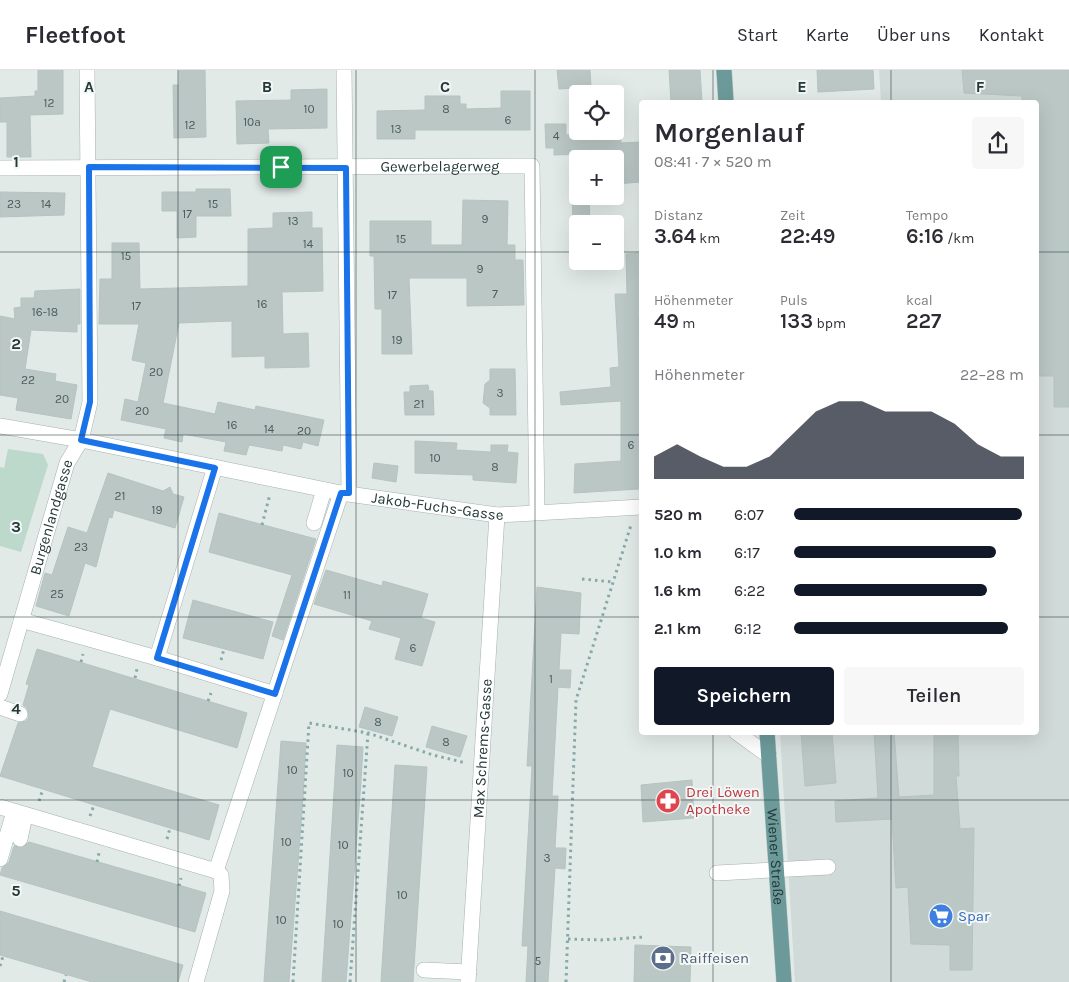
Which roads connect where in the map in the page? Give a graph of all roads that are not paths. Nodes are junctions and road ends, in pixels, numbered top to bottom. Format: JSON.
{"nodes":[{"id":1,"x":87,"y":70,"type":"edge"},
{"id":2,"x":344,"y":70,"type":"edge"},
{"id":3,"x":724,"y":70,"type":"edge"},
{"id":4,"x":726,"y":100,"type":"edge"},
{"id":5,"x":89,"y":167,"type":"junction"},
{"id":6,"x":0,"y":168,"type":"edge"},
{"id":7,"x":346,"y":168,"type":"junction"},
{"id":8,"x":0,"y":426,"type":"edge"},
{"id":9,"x":81,"y":440,"type":"junction"},
{"id":10,"x":215,"y":468,"type":"junction"},
{"id":11,"x":324,"y":490,"type":"junction"},
{"id":12,"x":345,"y":493,"type":"junction"},
{"id":13,"x":639,"y":507,"type":"edge"},
{"id":14,"x":537,"y":512,"type":"junction"},
{"id":15,"x":497,"y":514,"type":"junction"},
{"id":16,"x":314,"y":523,"type":"dead end"},
{"id":17,"x":21,"y":620,"type":"junction"},
{"id":18,"x":157,"y":658,"type":"junction"},
{"id":19,"x":0,"y":694,"type":"edge"},
{"id":20,"x":275,"y":694,"type":"junction"},
{"id":21,"x":0,"y":707,"type":"edge"},
{"id":22,"x":20,"y":714,"type":"dead end"},
{"id":23,"x":740,"y":735,"type":"edge"},
{"id":24,"x":767,"y":735,"type":"edge"},
{"id":25,"x":769,"y":756,"type":"junction"},
{"id":26,"x":13,"y":811,"type":"edge"},
{"id":27,"x":20,"y":839,"type":"dead end"},
{"id":28,"x":0,"y":859,"type":"edge"},
{"id":29,"x":828,"y":866,"type":"dead end"},
{"id":30,"x":776,"y":870,"type":"junction"},
{"id":31,"x":216,"y":872,"type":"junction"},
{"id":32,"x":717,"y":873,"type":"dead end"},
{"id":33,"x":424,"y":970,"type":"dead end"},
{"id":34,"x":468,"y":977,"type":"edge"},
{"id":35,"x":196,"y":982,"type":"edge"},
{"id":36,"x":784,"y":982,"type":"edge"}],
"edges":[{"from":1,"to":5,"type":"street","name":"Burgenlandgasse"},
{"from":2,"to":7,"type":"street"},
{"from":3,"to":4,"type":"main road"},
{"from":5,"to":6,"type":"street","name":"Gewerbelagerweg"},
{"from":5,"to":7,"type":"street","name":"Gewerbelagerweg"},
{"from":5,"to":9,"type":"street","name":"Burgenlandgasse"},
{"from":7,"to":12,"type":"street"},
{"from":7,"to":14,"type":"street","name":"Gewerbelagerweg"},
{"from":8,"to":9,"type":"street","name":"Jakob-Fuchs-Gasse"},
{"from":9,"to":10,"type":"street","name":"Jakob-Fuchs-Gasse"},
{"from":9,"to":17,"type":"street","name":"Burgenlandgasse"},
{"from":10,"to":11,"type":"street","name":"Jakob-Fuchs-Gasse"},
{"from":10,"to":18,"type":"street"},
{"from":11,"to":12,"type":"street","name":"Jakob-Fuchs-Gasse"},
{"from":11,"to":16,"type":"street"},
{"from":12,"to":15,"type":"street","name":"Jakob-Fuchs-Gasse"},
{"from":12,"to":20,"type":"street"},
{"from":13,"to":14,"type":"street","name":"Jakob-Fuchs-Gasse"},
{"from":14,"to":15,"type":"street","name":"Jakob-Fuchs-Gasse"},
{"from":15,"to":34,"type":"street","name":"Max Schrems-Gasse"},
{"from":17,"to":18,"type":"street"},
{"from":17,"to":19,"type":"street","name":"Burgenlandgasse"},
{"from":18,"to":20,"type":"street"},
{"from":20,"to":31,"type":"street"},
{"from":21,"to":22,"type":"street"},
{"from":23,"to":25,"type":"street"},
{"from":24,"to":25,"type":"main road","name":"Wiener Straße"},
{"from":25,"to":30,"type":"main road","name":"Wiener Straße"},
{"from":26,"to":27,"type":"street"},
{"from":26,"to":28,"type":"street"},
{"from":26,"to":31,"type":"street"},
{"from":29,"to":30,"type":"street"},
{"from":30,"to":32,"type":"street"},
{"from":30,"to":36,"type":"main road","name":"Wiener Straße"},
{"from":31,"to":35,"type":"street"},
{"from":33,"to":34,"type":"street"}]}
